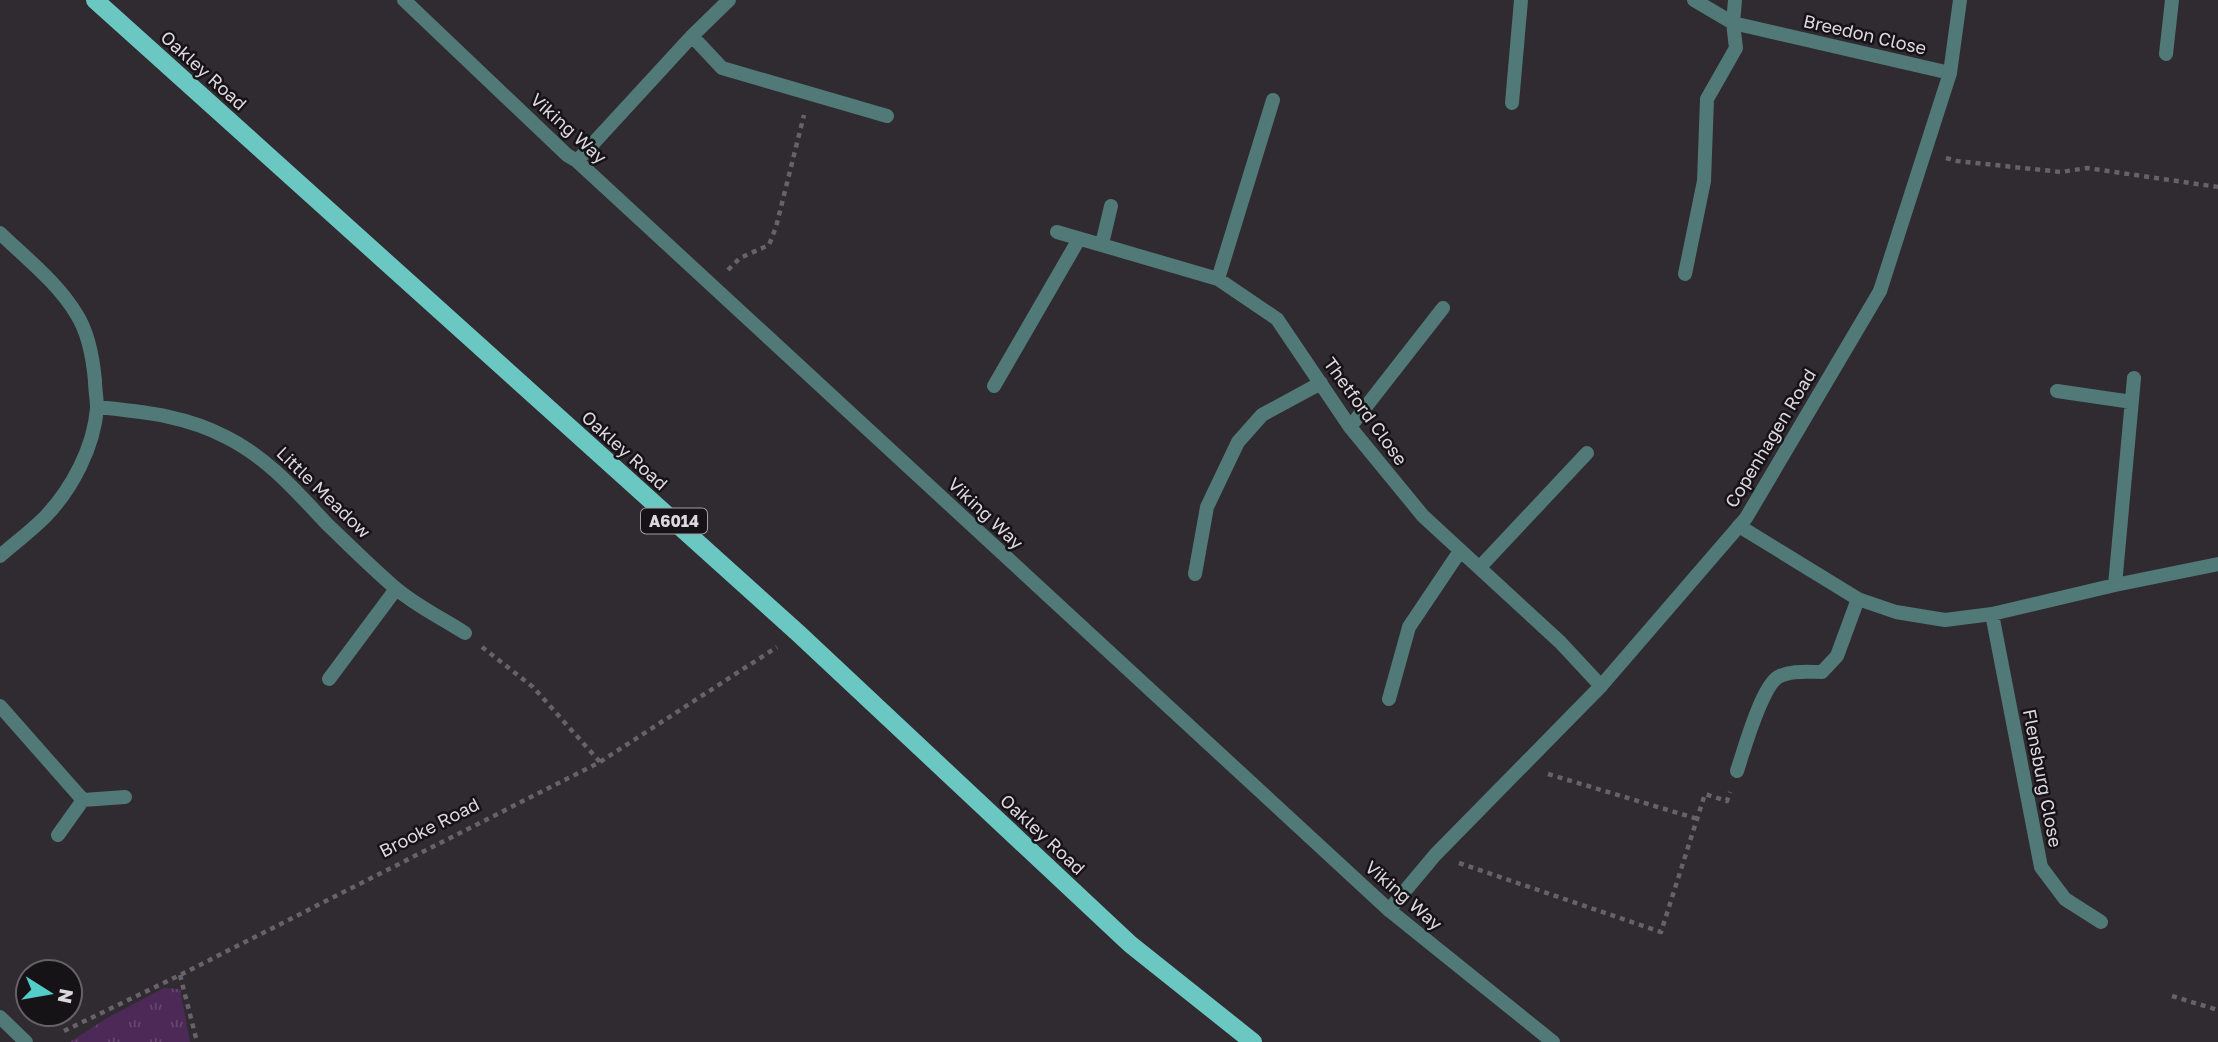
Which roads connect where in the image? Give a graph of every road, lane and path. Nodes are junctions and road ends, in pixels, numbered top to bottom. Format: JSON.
{"nodes":[{"id":1,"x":95,"y":0,"type":"edge"},
{"id":2,"x":404,"y":0,"type":"edge"},
{"id":3,"x":729,"y":0,"type":"edge"},
{"id":4,"x":1521,"y":0,"type":"edge"},
{"id":5,"x":1694,"y":0,"type":"edge"},
{"id":6,"x":1735,"y":0,"type":"edge"},
{"id":7,"x":1960,"y":0,"type":"edge"},
{"id":8,"x":2172,"y":0,"type":"edge"},
{"id":9,"x":1733,"y":23,"type":"junction"},
{"id":10,"x":692,"y":36,"type":"junction"},
{"id":11,"x":2166,"y":54,"type":"dead end"},
{"id":12,"x":1950,"y":73,"type":"junction"},
{"id":13,"x":810,"y":94,"type":"junction"},
{"id":14,"x":1273,"y":100,"type":"dead end"},
{"id":15,"x":1512,"y":103,"type":"dead end"},
{"id":16,"x":887,"y":116,"type":"dead end"},
{"id":17,"x":1925,"y":152,"type":"junction"},
{"id":18,"x":577,"y":161,"type":"junction"},
{"id":19,"x":2218,"y":187,"type":"edge"},
{"id":20,"x":1111,"y":206,"type":"dead end"},
{"id":21,"x":1057,"y":232,"type":"dead end"},
{"id":22,"x":0,"y":233,"type":"edge"},
{"id":23,"x":1079,"y":239,"type":"junction"},
{"id":24,"x":1102,"y":244,"type":"junction"},
{"id":25,"x":1685,"y":274,"type":"dead end"},
{"id":26,"x":1218,"y":279,"type":"junction"},
{"id":27,"x":713,"y":286,"type":"junction"},
{"id":28,"x":1443,"y":308,"type":"dead end"},
{"id":29,"x":2134,"y":377,"type":"dead end"},
{"id":30,"x":1321,"y":383,"type":"junction"},
{"id":31,"x":994,"y":386,"type":"dead end"},
{"id":32,"x":2057,"y":391,"type":"dead end"},
{"id":33,"x":2132,"y":402,"type":"junction"},
{"id":34,"x":97,"y":407,"type":"junction"},
{"id":35,"x":1350,"y":427,"type":"junction"},
{"id":36,"x":1587,"y":453,"type":"dead end"},
{"id":37,"x":1739,"y":526,"type":"junction"},
{"id":38,"x":1460,"y":551,"type":"junction"},
{"id":39,"x":0,"y":556,"type":"edge"},
{"id":40,"x":2218,"y":564,"type":"edge"},
{"id":41,"x":1480,"y":567,"type":"junction"},
{"id":42,"x":1195,"y":574,"type":"dead end"},
{"id":43,"x":2115,"y":585,"type":"junction"},
{"id":44,"x":396,"y":589,"type":"junction"},
{"id":45,"x":1858,"y":599,"type":"junction"},
{"id":46,"x":1992,"y":614,"type":"junction"},
{"id":47,"x":466,"y":633,"type":"joint"},
{"id":48,"x":798,"y":634,"type":"junction"},
{"id":49,"x":329,"y":679,"type":"dead end"},
{"id":50,"x":1601,"y":686,"type":"junction"},
{"id":51,"x":1389,"y":699,"type":"dead end"},
{"id":52,"x":0,"y":706,"type":"edge"},
{"id":53,"x":600,"y":762,"type":"junction"},
{"id":54,"x":1522,"y":766,"type":"junction"},
{"id":55,"x":1737,"y":771,"type":"joint"},
{"id":56,"x":125,"y":797,"type":"dead end"},
{"id":57,"x":83,"y":800,"type":"junction"},
{"id":58,"x":1698,"y":819,"type":"junction"},
{"id":59,"x":58,"y":835,"type":"dead end"},
{"id":60,"x":1435,"y":855,"type":"junction"},
{"id":61,"x":1389,"y":910,"type":"junction"},
{"id":62,"x":2101,"y":922,"type":"dead end"},
{"id":63,"x":180,"y":975,"type":"junction"},
{"id":64,"x":2172,"y":996,"type":"dead end"},
{"id":65,"x":2218,"y":1010,"type":"edge"},
{"id":66,"x":0,"y":1017,"type":"edge"},
{"id":67,"x":64,"y":1031,"type":"dead end"},
{"id":68,"x":22,"y":1041,"type":"edge"},
{"id":69,"x":197,"y":1042,"type":"edge"},
{"id":70,"x":1253,"y":1042,"type":"edge"},
{"id":71,"x":1553,"y":1042,"type":"edge"}],
"edges":[{"from":1,"to":48,"type":"main road","name":"Oakley Road","number":"A6014"},
{"from":2,"to":18,"type":"street","name":"Viking Way"},
{"from":3,"to":10,"type":"street"},
{"from":4,"to":15,"type":"street"},
{"from":5,"to":9,"type":"street","name":"Breedon Close"},
{"from":6,"to":9,"type":"street"},
{"from":7,"to":12,"type":"street","name":"Copenhagen Road"},
{"from":8,"to":11,"type":"street"},
{"from":9,"to":12,"type":"street","name":"Breedon Close"},
{"from":9,"to":25,"type":"street"},
{"from":10,"to":13,"type":"street"},
{"from":10,"to":18,"type":"street"},
{"from":12,"to":17,"type":"street","name":"Copenhagen Road"},
{"from":13,"to":16,"type":"street"},
{"from":13,"to":27,"type":"path"},
{"from":14,"to":26,"type":"street"},
{"from":17,"to":19,"type":"path"},
{"from":17,"to":37,"type":"street","name":"Copenhagen Road"},
{"from":18,"to":27,"type":"street","name":"Viking Way"},
{"from":20,"to":24,"type":"street"},
{"from":21,"to":23,"type":"street","name":"Thetford Close"},
{"from":22,"to":34,"type":"street"},
{"from":23,"to":24,"type":"street","name":"Thetford Close"},
{"from":23,"to":31,"type":"street"},
{"from":24,"to":26,"type":"street","name":"Thetford Close"},
{"from":26,"to":30,"type":"street","name":"Thetford Close"},
{"from":27,"to":61,"type":"street","name":"Viking Way"},
{"from":28,"to":35,"type":"street"},
{"from":29,"to":33,"type":"street"},
{"from":30,"to":35,"type":"street","name":"Thetford Close"},
{"from":30,"to":42,"type":"street"},
{"from":32,"to":33,"type":"street"},
{"from":33,"to":43,"type":"street"},
{"from":34,"to":39,"type":"street"},
{"from":34,"to":44,"type":"street","name":"Little Meadow"},
{"from":35,"to":38,"type":"street","name":"Thetford Close"},
{"from":36,"to":41,"type":"street"},
{"from":37,"to":45,"type":"street"},
{"from":37,"to":50,"type":"street","name":"Copenhagen Road"},
{"from":38,"to":41,"type":"street","name":"Thetford Close"},
{"from":38,"to":51,"type":"street"},
{"from":40,"to":43,"type":"street"},
{"from":41,"to":50,"type":"street","name":"Thetford Close"},
{"from":43,"to":46,"type":"street"},
{"from":44,"to":47,"type":"street","name":"Little Meadow"},
{"from":44,"to":49,"type":"street"},
{"from":45,"to":46,"type":"street"},
{"from":45,"to":55,"type":"street"},
{"from":46,"to":62,"type":"street","name":"Flensburg Close"},
{"from":47,"to":53,"type":"path"},
{"from":48,"to":53,"type":"path","name":"Brooke Road"},
{"from":48,"to":70,"type":"main road","name":"Oakley Road","number":"A6014"},
{"from":50,"to":54,"type":"street","name":"Copenhagen Road"},
{"from":52,"to":57,"type":"street"},
{"from":53,"to":63,"type":"path","name":"Brooke Road"},
{"from":54,"to":58,"type":"path"},
{"from":54,"to":60,"type":"street","name":"Copenhagen Road"},
{"from":55,"to":58,"type":"path"},
{"from":56,"to":57,"type":"street"},
{"from":57,"to":59,"type":"street"},
{"from":58,"to":60,"type":"path"},
{"from":60,"to":61,"type":"street","name":"Copenhagen Road"},
{"from":61,"to":71,"type":"street","name":"Viking Way"},
{"from":63,"to":67,"type":"path","name":"Brooke Road"},
{"from":63,"to":69,"type":"path"},
{"from":64,"to":65,"type":"path"},
{"from":66,"to":68,"type":"street"}]}
